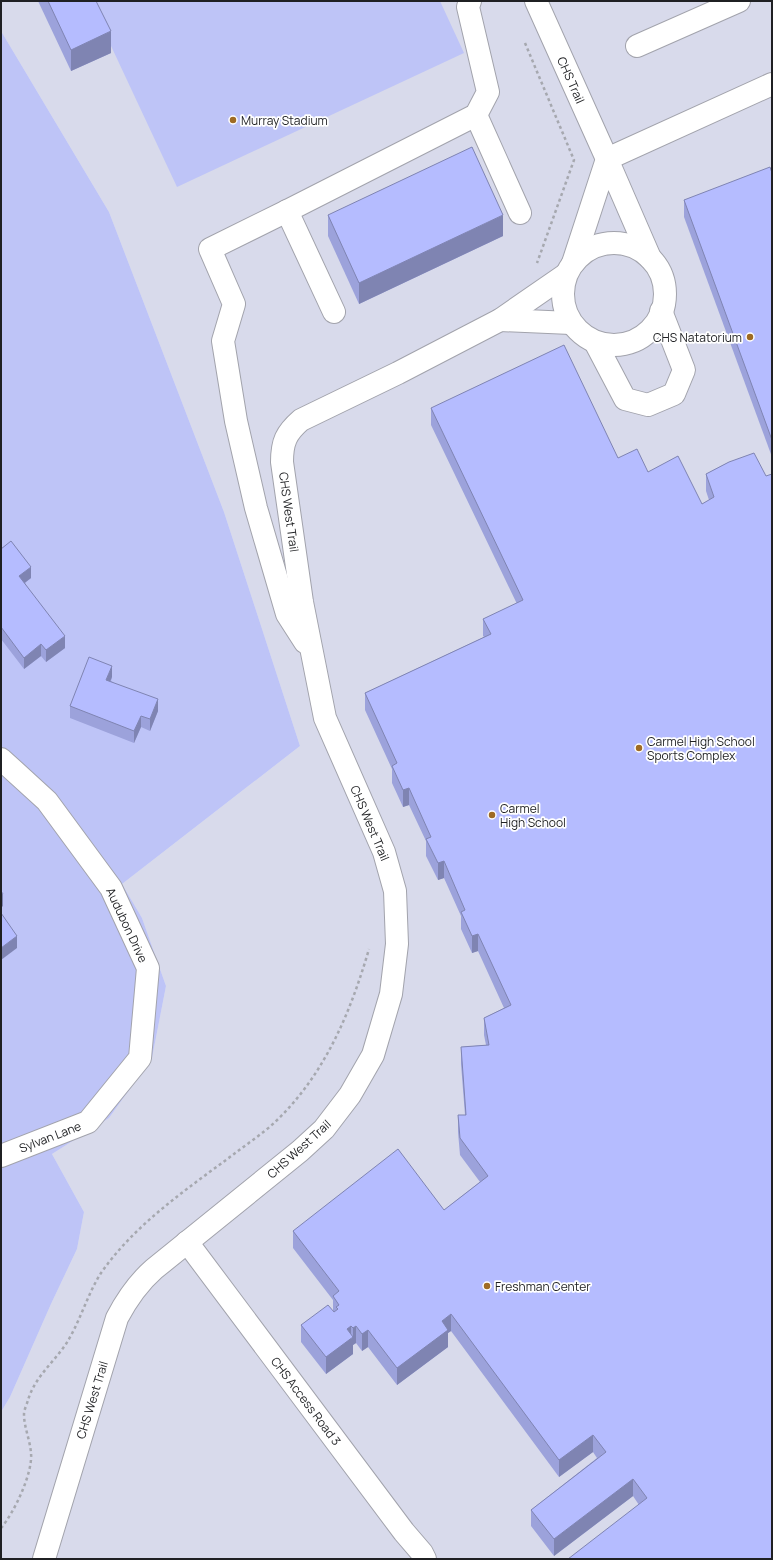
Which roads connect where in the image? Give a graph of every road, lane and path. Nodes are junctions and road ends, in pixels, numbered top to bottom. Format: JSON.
{"nodes":[{"id":1,"x":470,"y":1,"type":"edge"},
{"id":2,"x":536,"y":1,"type":"edge"},
{"id":3,"x":740,"y":1,"type":"edge"},
{"id":4,"x":523,"y":38,"type":"dead end"},
{"id":5,"x":637,"y":46,"type":"dead end"},
{"id":6,"x":772,"y":84,"type":"edge"},
{"id":7,"x":476,"y":115,"type":"junction"},
{"id":8,"x":607,"y":159,"type":"junction"},
{"id":9,"x":287,"y":211,"type":"junction"},
{"id":10,"x":520,"y":213,"type":"dead end"},
{"id":11,"x":650,"y":258,"type":"junction"},
{"id":12,"x":535,"y":268,"type":"dead end"},
{"id":13,"x":569,"y":269,"type":"junction"},
{"id":14,"x":661,"y":311,"type":"junction"},
{"id":15,"x":334,"y":312,"type":"dead end"},
{"id":16,"x":500,"y":320,"type":"junction"},
{"id":17,"x":571,"y":323,"type":"junction"},
{"id":18,"x":595,"y":342,"type":"junction"},
{"id":19,"x":312,"y":654,"type":"junction"},
{"id":20,"x":1,"y":759,"type":"edge"},
{"id":21,"x":370,"y":945,"type":"dead end"},
{"id":22,"x":140,"y":1058,"type":"joint"},
{"id":23,"x":1,"y":1156,"type":"edge"},
{"id":24,"x":187,"y":1242,"type":"junction"},
{"id":25,"x":1,"y":1528,"type":"edge"},
{"id":26,"x":44,"y":1559,"type":"edge"},
{"id":27,"x":425,"y":1559,"type":"edge"}],
"edges":[{"from":1,"to":7,"type":"street"},
{"from":2,"to":8,"type":"street","name":"CHS Trail"},
{"from":3,"to":5,"type":"street"},
{"from":4,"to":12,"type":"path"},
{"from":6,"to":8,"type":"street"},
{"from":7,"to":9,"type":"street"},
{"from":7,"to":10,"type":"street"},
{"from":8,"to":11,"type":"street","name":"CHS Trail"},
{"from":8,"to":13,"type":"street"},
{"from":9,"to":15,"type":"street"},
{"from":9,"to":19,"type":"street"},
{"from":11,"to":13,"type":"street"},
{"from":11,"to":14,"type":"street"},
{"from":13,"to":16,"type":"street","name":"CHS West Trail"},
{"from":13,"to":17,"type":"street"},
{"from":14,"to":18,"type":"street"},
{"from":14,"to":18,"type":"street"},
{"from":16,"to":17,"type":"street","name":"CHS West Trail"},
{"from":16,"to":19,"type":"street","name":"CHS West Trail"},
{"from":17,"to":18,"type":"street"},
{"from":19,"to":24,"type":"street","name":"CHS West Trail"},
{"from":20,"to":22,"type":"street","name":"Audubon Drive"},
{"from":21,"to":25,"type":"path"},
{"from":22,"to":23,"type":"street","name":"Sylvan Lane"},
{"from":24,"to":26,"type":"street","name":"CHS West Trail"},
{"from":24,"to":27,"type":"street","name":"CHS Access Road 3"}]}
